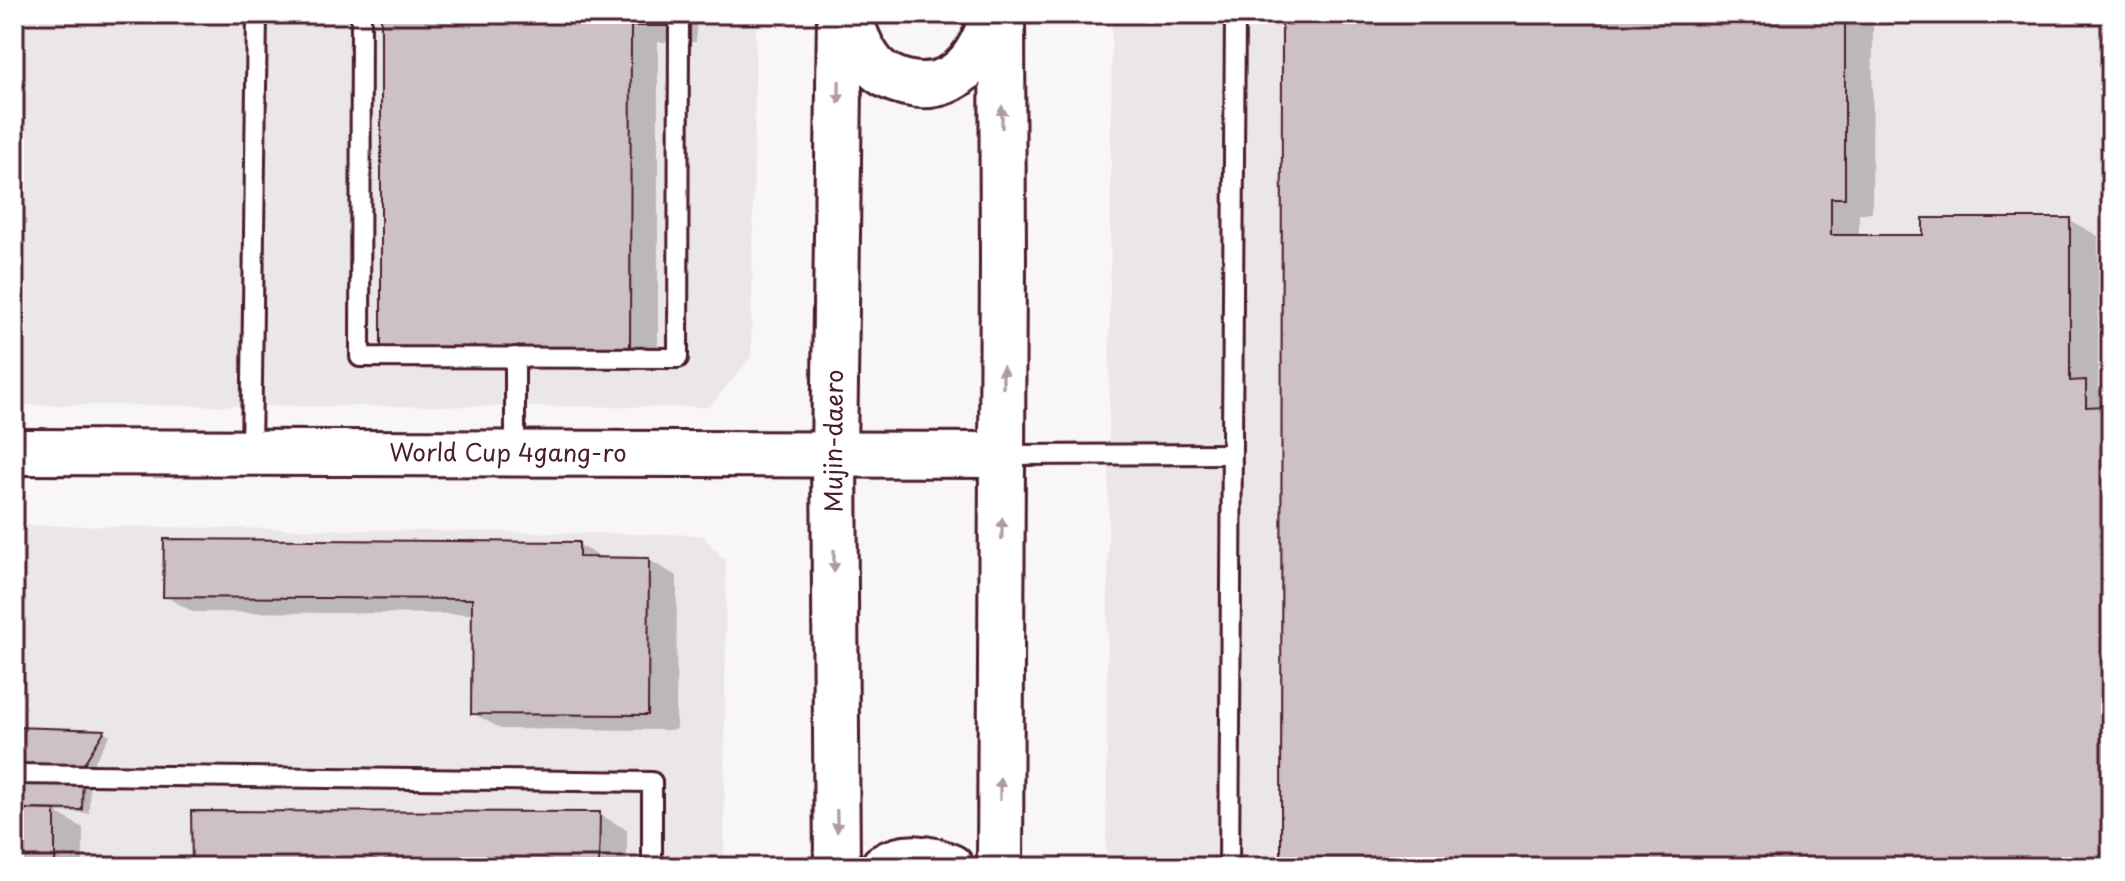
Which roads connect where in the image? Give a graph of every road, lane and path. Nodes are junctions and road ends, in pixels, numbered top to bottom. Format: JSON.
{"nodes":[{"id":1,"x":257,"y":14,"type":"edge"},
{"id":2,"x":361,"y":14,"type":"edge"},
{"id":3,"x":679,"y":14,"type":"edge"},
{"id":4,"x":840,"y":14,"type":"edge"},
{"id":5,"x":848,"y":14,"type":"edge"},
{"id":6,"x":993,"y":14,"type":"edge"},
{"id":7,"x":1002,"y":14,"type":"edge"},
{"id":8,"x":1235,"y":14,"type":"edge"},
{"id":9,"x":515,"y":357,"type":"junction"},
{"id":10,"x":14,"y":452,"type":"edge"},
{"id":11,"x":251,"y":453,"type":"junction"},
{"id":12,"x":515,"y":454,"type":"junction"},
{"id":13,"x":1230,"y":454,"type":"junction"},
{"id":14,"x":834,"y":455,"type":"junction"},
{"id":15,"x":1003,"y":455,"type":"junction"},
{"id":16,"x":14,"y":774,"type":"edge"},
{"id":17,"x":652,"y":867,"type":"edge"},
{"id":18,"x":837,"y":867,"type":"edge"},
{"id":19,"x":883,"y":867,"type":"edge"},
{"id":20,"x":951,"y":867,"type":"edge"},
{"id":21,"x":1000,"y":867,"type":"edge"},
{"id":22,"x":1229,"y":867,"type":"edge"}],
"edges":[{"from":1,"to":11,"type":"lane"},
{"from":2,"to":9,"type":"lane"},
{"from":3,"to":9,"type":"lane"},
{"from":4,"to":14,"type":"main road","name":"Mujin-daero","one_way":true},
{"from":5,"to":6,"type":"main road"},
{"from":15,"to":7,"type":"main road","one_way":true},
{"from":8,"to":13,"type":"lane"},
{"from":9,"to":12,"type":"lane"},
{"from":10,"to":11,"type":"main road","name":"World Cup 4gang-ro"},
{"from":11,"to":12,"type":"main road","name":"World Cup 4gang-ro"},
{"from":12,"to":14,"type":"main road","name":"World Cup 4gang-ro"},
{"from":13,"to":15,"type":"lane"},
{"from":13,"to":22,"type":"lane"},
{"from":14,"to":15,"type":"main road","name":"World Cup 4gang-ro"},
{"from":14,"to":18,"type":"main road","name":"Mujin-daero","one_way":true},
{"from":21,"to":15,"type":"main road","one_way":true},
{"from":16,"to":17,"type":"lane"},
{"from":19,"to":20,"type":"main road"}]}
